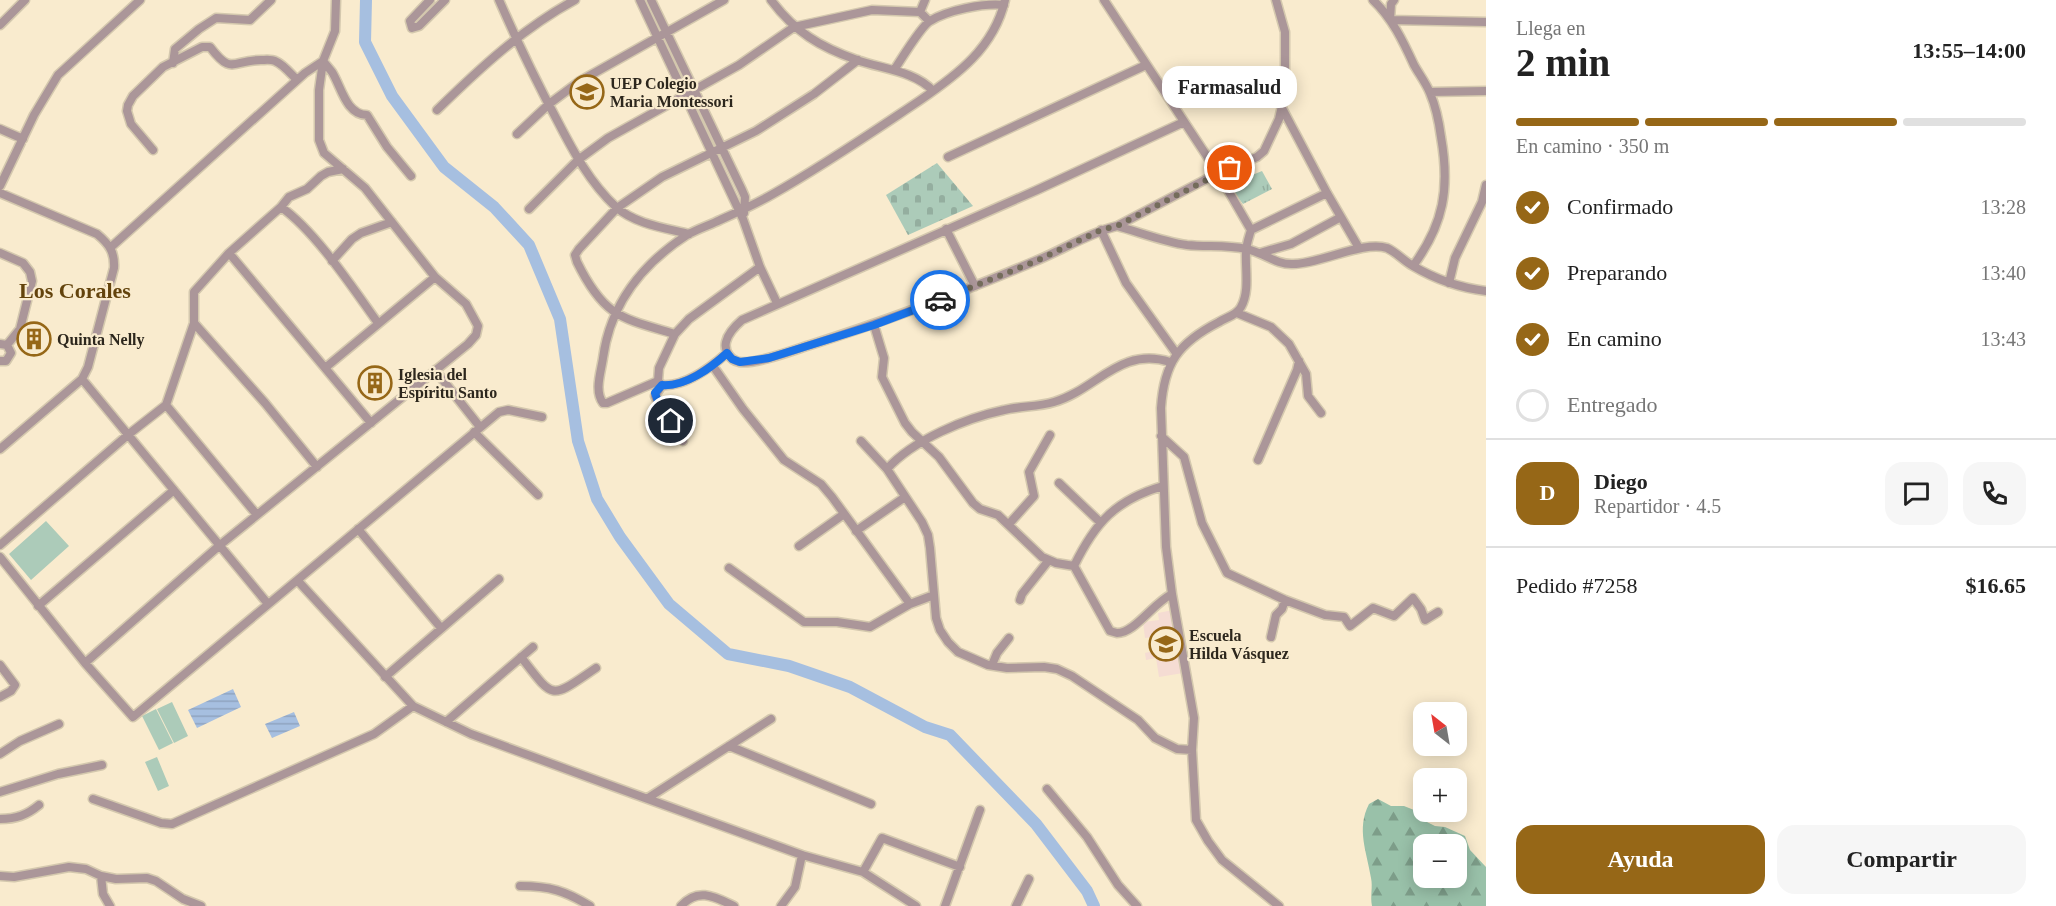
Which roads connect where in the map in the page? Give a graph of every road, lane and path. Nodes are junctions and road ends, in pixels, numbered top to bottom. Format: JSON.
{"nodes":[{"id":1,"x":25,"y":0,"type":"edge"},
{"id":2,"x":140,"y":0,"type":"edge"},
{"id":3,"x":271,"y":0,"type":"edge"},
{"id":4,"x":336,"y":0,"type":"edge"},
{"id":5,"x":430,"y":0,"type":"edge"},
{"id":6,"x":445,"y":0,"type":"edge"},
{"id":7,"x":499,"y":0,"type":"edge"},
{"id":8,"x":575,"y":0,"type":"edge"},
{"id":9,"x":640,"y":0,"type":"edge"},
{"id":10,"x":651,"y":0,"type":"edge"},
{"id":11,"x":724,"y":0,"type":"edge"},
{"id":12,"x":771,"y":0,"type":"edge"},
{"id":13,"x":878,"y":0,"type":"edge"},
{"id":14,"x":925,"y":0,"type":"edge"},
{"id":15,"x":1104,"y":0,"type":"edge"},
{"id":16,"x":1276,"y":0,"type":"edge"},
{"id":17,"x":1372,"y":0,"type":"edge"},
{"id":18,"x":1394,"y":0,"type":"edge"},
{"id":19,"x":1004,"y":2,"type":"edge"},
{"id":20,"x":872,"y":10,"type":"junction"},
{"id":21,"x":920,"y":12,"type":"junction"},
{"id":22,"x":1390,"y":20,"type":"junction"},
{"id":23,"x":929,"y":21,"type":"junction"},
{"id":24,"x":1486,"y":22,"type":"edge"},
{"id":25,"x":0,"y":25,"type":"edge"},
{"id":26,"x":794,"y":27,"type":"junction"},
{"id":27,"x":666,"y":33,"type":"junction"},
{"id":28,"x":657,"y":37,"type":"junction"},
{"id":29,"x":517,"y":39,"type":"junction"},
{"id":30,"x":858,"y":60,"type":"junction"},
{"id":31,"x":323,"y":61,"type":"junction"},
{"id":32,"x":172,"y":63,"type":"junction"},
{"id":33,"x":1146,"y":65,"type":"junction"},
{"id":34,"x":894,"y":70,"type":"junction"},
{"id":35,"x":297,"y":80,"type":"junction"},
{"id":36,"x":695,"y":90,"type":"junction"},
{"id":37,"x":933,"y":91,"type":"junction"},
{"id":38,"x":1486,"y":91,"type":"edge"},
{"id":39,"x":1430,"y":92,"type":"junction"},
{"id":40,"x":685,"y":95,"type":"junction"},
{"id":41,"x":549,"y":104,"type":"junction"},
{"id":42,"x":1282,"y":108,"type":"junction"},
{"id":43,"x":437,"y":110,"type":"dead end"},
{"id":44,"x":1184,"y":122,"type":"junction"},
{"id":45,"x":0,"y":129,"type":"edge"},
{"id":46,"x":517,"y":134,"type":"dead end"},
{"id":47,"x":23,"y":139,"type":"junction"},
{"id":48,"x":723,"y":148,"type":"junction"},
{"id":49,"x":153,"y":150,"type":"dead end"},
{"id":50,"x":712,"y":154,"type":"junction"},
{"id":51,"x":948,"y":157,"type":"dead end"},
{"id":52,"x":578,"y":160,"type":"junction"},
{"id":53,"x":343,"y":169,"type":"junction"},
{"id":54,"x":1218,"y":173,"type":"junction"},
{"id":55,"x":411,"y":176,"type":"dead end"},
{"id":56,"x":1486,"y":185,"type":"edge"},
{"id":57,"x":0,"y":186,"type":"edge"},
{"id":58,"x":0,"y":193,"type":"edge"},
{"id":59,"x":1327,"y":193,"type":"junction"},
{"id":60,"x":281,"y":207,"type":"junction"},
{"id":61,"x":617,"y":208,"type":"junction"},
{"id":62,"x":529,"y":209,"type":"dead end"},
{"id":63,"x":742,"y":213,"type":"junction"},
{"id":64,"x":1341,"y":217,"type":"junction"},
{"id":65,"x":392,"y":222,"type":"junction"},
{"id":66,"x":1117,"y":226,"type":"junction"},
{"id":67,"x":946,"y":229,"type":"junction"},
{"id":68,"x":1101,"y":230,"type":"junction"},
{"id":69,"x":1251,"y":230,"type":"junction"},
{"id":70,"x":689,"y":234,"type":"junction"},
{"id":71,"x":110,"y":248,"type":"junction"},
{"id":72,"x":1359,"y":248,"type":"junction"},
{"id":73,"x":1246,"y":249,"type":"junction"},
{"id":74,"x":0,"y":253,"type":"edge"},
{"id":75,"x":228,"y":253,"type":"junction"},
{"id":76,"x":1260,"y":253,"type":"junction"},
{"id":77,"x":332,"y":261,"type":"junction"},
{"id":78,"x":1413,"y":266,"type":"junction"},
{"id":79,"x":760,"y":267,"type":"junction"},
{"id":80,"x":435,"y":277,"type":"junction"},
{"id":81,"x":1449,"y":283,"type":"junction"},
{"id":82,"x":975,"y":286,"type":"junction"},
{"id":83,"x":1486,"y":291,"type":"edge"},
{"id":84,"x":777,"y":303,"type":"junction"},
{"id":85,"x":1237,"y":313,"type":"junction"},
{"id":86,"x":615,"y":314,"type":"junction"},
{"id":87,"x":378,"y":322,"type":"junction"},
{"id":88,"x":194,"y":323,"type":"junction"},
{"id":89,"x":874,"y":325,"type":"junction"},
{"id":90,"x":675,"y":334,"type":"junction"},
{"id":91,"x":4,"y":344,"type":"edge"},
{"id":92,"x":727,"y":353,"type":"junction"},
{"id":93,"x":1176,"y":353,"type":"junction"},
{"id":94,"x":0,"y":361,"type":"edge"},
{"id":95,"x":1299,"y":361,"type":"junction"},
{"id":96,"x":1170,"y":362,"type":"junction"},
{"id":97,"x":713,"y":366,"type":"junction"},
{"id":98,"x":325,"y":368,"type":"junction"},
{"id":99,"x":435,"y":370,"type":"junction"},
{"id":100,"x":82,"y":379,"type":"junction"},
{"id":101,"x":660,"y":383,"type":"junction"},
{"id":102,"x":166,"y":405,"type":"junction"},
{"id":103,"x":1321,"y":413,"type":"dead end"},
{"id":104,"x":542,"y":417,"type":"dead end"},
{"id":105,"x":371,"y":423,"type":"junction"},
{"id":106,"x":477,"y":429,"type":"junction"},
{"id":107,"x":129,"y":434,"type":"junction"},
{"id":108,"x":1050,"y":435,"type":"dead end"},
{"id":109,"x":1161,"y":436,"type":"junction"},
{"id":110,"x":683,"y":441,"type":"dead end"},
{"id":111,"x":861,"y":441,"type":"dead end"},
{"id":112,"x":924,"y":441,"type":"junction"},
{"id":113,"x":0,"y":449,"type":"edge"},
{"id":114,"x":1258,"y":460,"type":"dead end"},
{"id":115,"x":317,"y":467,"type":"junction"},
{"id":116,"x":887,"y":470,"type":"junction"},
{"id":117,"x":1059,"y":483,"type":"dead end"},
{"id":118,"x":1163,"y":486,"type":"junction"},
{"id":119,"x":174,"y":490,"type":"junction"},
{"id":120,"x":538,"y":495,"type":"dead end"},
{"id":121,"x":905,"y":497,"type":"junction"},
{"id":122,"x":844,"y":514,"type":"junction"},
{"id":123,"x":257,"y":515,"type":"junction"},
{"id":124,"x":1101,"y":523,"type":"junction"},
{"id":125,"x":1009,"y":524,"type":"junction"},
{"id":126,"x":358,"y":530,"type":"junction"},
{"id":127,"x":856,"y":531,"type":"junction"},
{"id":128,"x":0,"y":545,"type":"edge"},
{"id":129,"x":220,"y":545,"type":"junction"},
{"id":130,"x":799,"y":546,"type":"dead end"},
{"id":131,"x":0,"y":557,"type":"edge"},
{"id":132,"x":1049,"y":560,"type":"junction"},
{"id":133,"x":1074,"y":566,"type":"junction"},
{"id":134,"x":729,"y":568,"type":"dead end"},
{"id":135,"x":499,"y":579,"type":"dead end"},
{"id":136,"x":298,"y":581,"type":"junction"},
{"id":137,"x":1172,"y":594,"type":"junction"},
{"id":138,"x":934,"y":595,"type":"junction"},
{"id":139,"x":1020,"y":600,"type":"dead end"},
{"id":140,"x":1285,"y":600,"type":"junction"},
{"id":141,"x":268,"y":604,"type":"junction"},
{"id":142,"x":910,"y":604,"type":"junction"},
{"id":143,"x":38,"y":606,"type":"junction"},
{"id":144,"x":1438,"y":612,"type":"dead end"},
{"id":145,"x":441,"y":628,"type":"junction"},
{"id":146,"x":1270,"y":637,"type":"dead end"},
{"id":147,"x":1009,"y":638,"type":"dead end"},
{"id":148,"x":533,"y":647,"type":"dead end"},
{"id":149,"x":521,"y":657,"type":"junction"},
{"id":150,"x":85,"y":663,"type":"junction"},
{"id":151,"x":0,"y":665,"type":"edge"},
{"id":152,"x":992,"y":665,"type":"junction"},
{"id":153,"x":596,"y":668,"type":"dead end"},
{"id":154,"x":385,"y":677,"type":"junction"},
{"id":155,"x":0,"y":697,"type":"edge"},
{"id":156,"x":413,"y":706,"type":"junction"},
{"id":157,"x":771,"y":719,"type":"dead end"},
{"id":158,"x":446,"y":722,"type":"junction"},
{"id":159,"x":59,"y":724,"type":"dead end"},
{"id":160,"x":729,"y":746,"type":"junction"},
{"id":161,"x":1192,"y":750,"type":"junction"},
{"id":162,"x":0,"y":754,"type":"edge"},
{"id":163,"x":102,"y":765,"type":"dead end"},
{"id":164,"x":1047,"y":789,"type":"dead end"},
{"id":165,"x":0,"y":792,"type":"edge"},
{"id":166,"x":648,"y":798,"type":"junction"},
{"id":167,"x":93,"y":799,"type":"dead end"},
{"id":168,"x":871,"y":804,"type":"dead end"},
{"id":169,"x":39,"y":806,"type":"dead end"},
{"id":170,"x":980,"y":810,"type":"dead end"},
{"id":171,"x":0,"y":819,"type":"edge"},
{"id":172,"x":802,"y":855,"type":"junction"},
{"id":173,"x":960,"y":867,"type":"junction"},
{"id":174,"x":862,"y":872,"type":"junction"},
{"id":175,"x":0,"y":876,"type":"edge"},
{"id":176,"x":101,"y":876,"type":"junction"},
{"id":177,"x":1029,"y":879,"type":"dead end"},
{"id":178,"x":520,"y":886,"type":"dead end"},
{"id":179,"x":110,"y":906,"type":"edge"},
{"id":180,"x":201,"y":906,"type":"edge"},
{"id":181,"x":590,"y":906,"type":"edge"},
{"id":182,"x":681,"y":906,"type":"edge"},
{"id":183,"x":734,"y":906,"type":"edge"},
{"id":184,"x":781,"y":906,"type":"edge"},
{"id":185,"x":916,"y":906,"type":"edge"},
{"id":186,"x":945,"y":906,"type":"edge"},
{"id":187,"x":1016,"y":906,"type":"edge"},
{"id":188,"x":1137,"y":906,"type":"edge"},
{"id":189,"x":1279,"y":906,"type":"edge"}],
"edges":[{"from":1,"to":25,"type":"street"},
{"from":2,"to":47,"type":"street"},
{"from":3,"to":32,"type":"street"},
{"from":4,"to":31,"type":"street"},
{"from":5,"to":6,"type":"street"},
{"from":7,"to":29,"type":"street"},
{"from":8,"to":29,"type":"street"},
{"from":9,"to":28,"type":"street"},
{"from":10,"to":27,"type":"street"},
{"from":11,"to":27,"type":"street"},
{"from":12,"to":26,"type":"street"},
{"from":13,"to":20,"type":"street"},
{"from":14,"to":21,"type":"street"},
{"from":15,"to":33,"type":"street"},
{"from":16,"to":42,"type":"street"},
{"from":17,"to":22,"type":"street"},
{"from":18,"to":22,"type":"street"},
{"from":19,"to":23,"type":"street"},
{"from":19,"to":37,"type":"street"},
{"from":20,"to":21,"type":"street"},
{"from":20,"to":26,"type":"street"},
{"from":21,"to":23,"type":"street"},
{"from":22,"to":24,"type":"street"},
{"from":22,"to":39,"type":"street"},
{"from":23,"to":34,"type":"street"},
{"from":26,"to":30,"type":"street"},
{"from":26,"to":36,"type":"street"},
{"from":27,"to":28,"type":"street"},
{"from":27,"to":36,"type":"street"},
{"from":28,"to":40,"type":"street"},
{"from":28,"to":41,"type":"street"},
{"from":29,"to":41,"type":"street"},
{"from":29,"to":43,"type":"street"},
{"from":30,"to":34,"type":"street"},
{"from":30,"to":48,"type":"street"},
{"from":31,"to":35,"type":"street"},
{"from":31,"to":53,"type":"street"},
{"from":31,"to":55,"type":"street"},
{"from":32,"to":35,"type":"street"},
{"from":32,"to":49,"type":"street"},
{"from":33,"to":44,"type":"street"},
{"from":33,"to":51,"type":"street"},
{"from":34,"to":37,"type":"street"},
{"from":35,"to":71,"type":"street"},
{"from":36,"to":40,"type":"street"},
{"from":36,"to":48,"type":"street"},
{"from":37,"to":63,"type":"street"},
{"from":38,"to":39,"type":"street"},
{"from":39,"to":78,"type":"street"},
{"from":40,"to":50,"type":"street"},
{"from":40,"to":52,"type":"street"},
{"from":41,"to":46,"type":"street"},
{"from":41,"to":52,"type":"street"},
{"from":42,"to":54,"type":"street"},
{"from":42,"to":59,"type":"street"},
{"from":44,"to":54,"type":"street"},
{"from":44,"to":67,"type":"street"},
{"from":45,"to":47,"type":"street"},
{"from":47,"to":57,"type":"street"},
{"from":48,"to":50,"type":"street"},
{"from":48,"to":63,"type":"street"},
{"from":50,"to":61,"type":"street"},
{"from":50,"to":63,"type":"street"},
{"from":52,"to":61,"type":"street"},
{"from":52,"to":62,"type":"street"},
{"from":53,"to":60,"type":"street"},
{"from":53,"to":65,"type":"street"},
{"from":54,"to":66,"type":"street"},
{"from":54,"to":69,"type":"street"},
{"from":56,"to":81,"type":"street"},
{"from":58,"to":71,"type":"street"},
{"from":59,"to":64,"type":"street"},
{"from":59,"to":69,"type":"street"},
{"from":60,"to":75,"type":"street"},
{"from":60,"to":77,"type":"street"},
{"from":61,"to":70,"type":"street"},
{"from":61,"to":86,"type":"street"},
{"from":63,"to":70,"type":"street"},
{"from":63,"to":79,"type":"street"},
{"from":64,"to":72,"type":"street"},
{"from":64,"to":76,"type":"street"},
{"from":65,"to":77,"type":"street"},
{"from":65,"to":80,"type":"street"},
{"from":66,"to":68,"type":"street"},
{"from":66,"to":73,"type":"street"},
{"from":67,"to":82,"type":"street"},
{"from":67,"to":84,"type":"street"},
{"from":68,"to":82,"type":"street"},
{"from":68,"to":93,"type":"street"},
{"from":69,"to":73,"type":"street"},
{"from":70,"to":86,"type":"street"},
{"from":71,"to":100,"type":"street"},
{"from":72,"to":76,"type":"street"},
{"from":72,"to":78,"type":"street"},
{"from":73,"to":76,"type":"street"},
{"from":73,"to":85,"type":"street"},
{"from":74,"to":91,"type":"street"},
{"from":75,"to":88,"type":"street"},
{"from":75,"to":98,"type":"street"},
{"from":77,"to":87,"type":"street"},
{"from":78,"to":81,"type":"street"},
{"from":79,"to":84,"type":"street"},
{"from":79,"to":90,"type":"street"},
{"from":80,"to":87,"type":"street"},
{"from":80,"to":99,"type":"street"},
{"from":81,"to":83,"type":"street"},
{"from":82,"to":89,"type":"street"},
{"from":84,"to":92,"type":"street"},
{"from":85,"to":93,"type":"street"},
{"from":85,"to":95,"type":"street"},
{"from":86,"to":90,"type":"street"},
{"from":86,"to":101,"type":"street"},
{"from":87,"to":98,"type":"street"},
{"from":88,"to":102,"type":"street"},
{"from":88,"to":115,"type":"street"},
{"from":89,"to":92,"type":"street"},
{"from":89,"to":112,"type":"street"},
{"from":90,"to":101,"type":"street"},
{"from":91,"to":94,"type":"street"},
{"from":92,"to":97,"type":"street"},
{"from":93,"to":96,"type":"street"},
{"from":95,"to":103,"type":"street"},
{"from":95,"to":114,"type":"street"},
{"from":96,"to":109,"type":"street"},
{"from":96,"to":112,"type":"street"},
{"from":97,"to":101,"type":"street"},
{"from":97,"to":122,"type":"street"},
{"from":98,"to":105,"type":"street"},
{"from":99,"to":105,"type":"street"},
{"from":99,"to":106,"type":"street"},
{"from":100,"to":107,"type":"street"},
{"from":100,"to":113,"type":"street"},
{"from":101,"to":110,"type":"street"},
{"from":102,"to":107,"type":"street"},
{"from":102,"to":123,"type":"street"},
{"from":104,"to":106,"type":"street"},
{"from":105,"to":115,"type":"street"},
{"from":106,"to":120,"type":"street"},
{"from":106,"to":126,"type":"street"},
{"from":107,"to":119,"type":"street"},
{"from":107,"to":128,"type":"street"},
{"from":108,"to":125,"type":"street"},
{"from":109,"to":118,"type":"street"},
{"from":109,"to":140,"type":"street"},
{"from":111,"to":116,"type":"street"},
{"from":112,"to":116,"type":"street"},
{"from":112,"to":125,"type":"street"},
{"from":115,"to":123,"type":"street"},
{"from":116,"to":121,"type":"street"},
{"from":117,"to":124,"type":"street"},
{"from":118,"to":124,"type":"street"},
{"from":118,"to":137,"type":"street"},
{"from":119,"to":129,"type":"street"},
{"from":119,"to":143,"type":"street"},
{"from":121,"to":127,"type":"street"},
{"from":121,"to":138,"type":"street"},
{"from":122,"to":127,"type":"street"},
{"from":122,"to":130,"type":"street"},
{"from":123,"to":129,"type":"street"},
{"from":124,"to":133,"type":"street"},
{"from":125,"to":132,"type":"street"},
{"from":126,"to":136,"type":"street"},
{"from":126,"to":145,"type":"street"},
{"from":127,"to":142,"type":"street"},
{"from":129,"to":141,"type":"street"},
{"from":129,"to":150,"type":"street"},
{"from":131,"to":143,"type":"street"},
{"from":132,"to":133,"type":"street"},
{"from":132,"to":139,"type":"street"},
{"from":133,"to":137,"type":"street"},
{"from":134,"to":142,"type":"street"},
{"from":135,"to":145,"type":"street"},
{"from":136,"to":141,"type":"street"},
{"from":136,"to":154,"type":"street"},
{"from":137,"to":161,"type":"street"},
{"from":138,"to":142,"type":"street"},
{"from":138,"to":152,"type":"street"},
{"from":140,"to":144,"type":"street"},
{"from":140,"to":146,"type":"street"},
{"from":141,"to":150,"type":"street"},
{"from":143,"to":150,"type":"street"},
{"from":145,"to":154,"type":"street"},
{"from":147,"to":152,"type":"street"},
{"from":148,"to":149,"type":"street"},
{"from":149,"to":153,"type":"street"},
{"from":149,"to":158,"type":"street"},
{"from":151,"to":155,"type":"street"},
{"from":152,"to":161,"type":"street"},
{"from":154,"to":156,"type":"street"},
{"from":156,"to":158,"type":"street"},
{"from":156,"to":167,"type":"street"},
{"from":157,"to":160,"type":"street"},
{"from":158,"to":166,"type":"street"},
{"from":159,"to":162,"type":"street"},
{"from":160,"to":166,"type":"street"},
{"from":160,"to":168,"type":"street"},
{"from":161,"to":189,"type":"street"},
{"from":163,"to":165,"type":"street"},
{"from":164,"to":188,"type":"street"},
{"from":166,"to":172,"type":"street"},
{"from":169,"to":171,"type":"street"},
{"from":170,"to":173,"type":"street"},
{"from":172,"to":174,"type":"street"},
{"from":172,"to":184,"type":"street"},
{"from":173,"to":174,"type":"street"},
{"from":173,"to":186,"type":"street"},
{"from":174,"to":185,"type":"street"},
{"from":175,"to":176,"type":"street"},
{"from":176,"to":179,"type":"street"},
{"from":176,"to":180,"type":"street"},
{"from":177,"to":187,"type":"street"},
{"from":178,"to":181,"type":"street"},
{"from":182,"to":183,"type":"street"}]}
